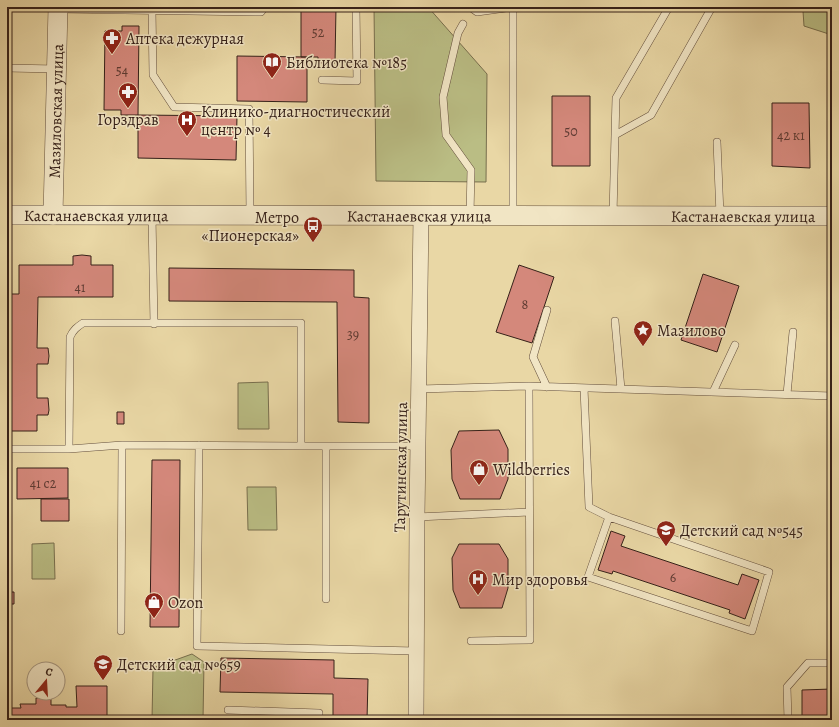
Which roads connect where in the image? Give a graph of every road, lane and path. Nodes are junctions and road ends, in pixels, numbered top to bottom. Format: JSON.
{"nodes":[{"id":1,"x":265,"y":7,"type":"edge"},
{"id":2,"x":356,"y":7,"type":"edge"},
{"id":3,"x":470,"y":7,"type":"edge"},
{"id":4,"x":514,"y":7,"type":"edge"},
{"id":5,"x":668,"y":7,"type":"edge"},
{"id":6,"x":712,"y":7,"type":"edge"},
{"id":7,"x":58,"y":8,"type":"edge"},
{"id":8,"x":152,"y":10,"type":"junction"},
{"id":9,"x":463,"y":24,"type":"dead end"},
{"id":10,"x":7,"y":68,"type":"edge"},
{"id":11,"x":56,"y":69,"type":"junction"},
{"id":12,"x":322,"y":80,"type":"dead end"},
{"id":13,"x":615,"y":135,"type":"junction"},
{"id":14,"x":717,"y":142,"type":"dead end"},
{"id":15,"x":7,"y":215,"type":"edge"},
{"id":16,"x":53,"y":215,"type":"junction"},
{"id":17,"x":152,"y":215,"type":"junction"},
{"id":18,"x":250,"y":215,"type":"junction"},
{"id":19,"x":422,"y":215,"type":"junction"},
{"id":20,"x":470,"y":215,"type":"junction"},
{"id":21,"x":512,"y":215,"type":"junction"},
{"id":22,"x":614,"y":216,"type":"junction"},
{"id":23,"x":720,"y":216,"type":"junction"},
{"id":24,"x":832,"y":216,"type":"edge"},
{"id":25,"x":547,"y":310,"type":"dead end"},
{"id":26,"x":615,"y":321,"type":"dead end"},
{"id":27,"x":154,"y":324,"type":"junction"},
{"id":28,"x":793,"y":332,"type":"dead end"},
{"id":29,"x":735,"y":345,"type":"dead end"},
{"id":30,"x":529,"y":386,"type":"junction"},
{"id":31,"x":548,"y":387,"type":"junction"},
{"id":32,"x":419,"y":388,"type":"junction"},
{"id":33,"x":584,"y":388,"type":"junction"},
{"id":34,"x":621,"y":389,"type":"junction"},
{"id":35,"x":713,"y":392,"type":"junction"},
{"id":36,"x":788,"y":394,"type":"junction"},
{"id":37,"x":832,"y":396,"type":"edge"},
{"id":38,"x":122,"y":445,"type":"junction"},
{"id":39,"x":199,"y":446,"type":"junction"},
{"id":40,"x":301,"y":446,"type":"junction"},
{"id":41,"x":326,"y":446,"type":"junction"},
{"id":42,"x":418,"y":446,"type":"junction"},
{"id":43,"x":7,"y":449,"type":"edge"},
{"id":44,"x":69,"y":449,"type":"junction"},
{"id":45,"x":529,"y":512,"type":"junction"},
{"id":46,"x":417,"y":517,"type":"junction"},
{"id":47,"x":609,"y":517,"type":"junction"},
{"id":48,"x":326,"y":599,"type":"dead end"},
{"id":49,"x":121,"y":631,"type":"dead end"},
{"id":50,"x":471,"y":641,"type":"dead end"},
{"id":51,"x":416,"y":651,"type":"junction"},
{"id":52,"x":832,"y":663,"type":"edge"},
{"id":53,"x":228,"y":710,"type":"dead end"},
{"id":54,"x":319,"y":720,"type":"edge"},
{"id":55,"x":416,"y":720,"type":"edge"},
{"id":56,"x":788,"y":720,"type":"edge"}],
"edges":[{"from":1,"to":8,"type":"lane"},
{"from":2,"to":12,"type":"lane"},
{"from":3,"to":4,"type":"lane"},
{"from":4,"to":21,"type":"lane"},
{"from":5,"to":13,"type":"lane"},
{"from":6,"to":13,"type":"lane"},
{"from":7,"to":8,"type":"lane"},
{"from":7,"to":11,"type":"street","name":"Мазиловская улица"},
{"from":8,"to":18,"type":"lane"},
{"from":9,"to":20,"type":"lane"},
{"from":10,"to":11,"type":"lane"},
{"from":11,"to":16,"type":"street","name":"Мазиловская улица"},
{"from":13,"to":22,"type":"lane"},
{"from":14,"to":23,"type":"lane"},
{"from":15,"to":16,"type":"street","name":"Кастанаевская улица"},
{"from":16,"to":17,"type":"street","name":"Кастанаевская улица"},
{"from":17,"to":18,"type":"street","name":"Кастанаевская улица"},
{"from":17,"to":27,"type":"lane"},
{"from":18,"to":19,"type":"street","name":"Кастанаевская улица"},
{"from":19,"to":20,"type":"street","name":"Кастанаевская улица"},
{"from":19,"to":32,"type":"street","name":"Тарутинская улица"},
{"from":20,"to":21,"type":"street","name":"Кастанаевская улица"},
{"from":21,"to":22,"type":"street","name":"Кастанаевская улица"},
{"from":22,"to":23,"type":"street","name":"Кастанаевская улица"},
{"from":23,"to":24,"type":"street","name":"Кастанаевская улица"},
{"from":25,"to":31,"type":"lane"},
{"from":26,"to":34,"type":"lane"},
{"from":27,"to":40,"type":"lane"},
{"from":27,"to":44,"type":"lane"},
{"from":28,"to":36,"type":"lane"},
{"from":29,"to":35,"type":"lane"},
{"from":30,"to":31,"type":"lane"},
{"from":30,"to":32,"type":"lane"},
{"from":30,"to":45,"type":"lane"},
{"from":31,"to":33,"type":"lane"},
{"from":32,"to":42,"type":"street","name":"Тарутинская улица"},
{"from":33,"to":34,"type":"lane"},
{"from":33,"to":47,"type":"lane"},
{"from":34,"to":35,"type":"lane"},
{"from":35,"to":36,"type":"lane"},
{"from":36,"to":37,"type":"lane"},
{"from":38,"to":39,"type":"lane"},
{"from":38,"to":44,"type":"lane"},
{"from":38,"to":49,"type":"lane"},
{"from":39,"to":40,"type":"lane"},
{"from":39,"to":51,"type":"lane"},
{"from":40,"to":41,"type":"lane"},
{"from":41,"to":42,"type":"lane"},
{"from":41,"to":48,"type":"lane"},
{"from":42,"to":46,"type":"street","name":"Тарутинская улица"},
{"from":43,"to":44,"type":"lane"},
{"from":45,"to":46,"type":"lane"},
{"from":45,"to":50,"type":"lane"},
{"from":46,"to":51,"type":"street","name":"Тарутинская улица"},
{"from":47,"to":47,"type":"lane"},
{"from":51,"to":55,"type":"street","name":"Тарутинская улица"},
{"from":52,"to":56,"type":"lane"},
{"from":53,"to":54,"type":"lane"}]}
